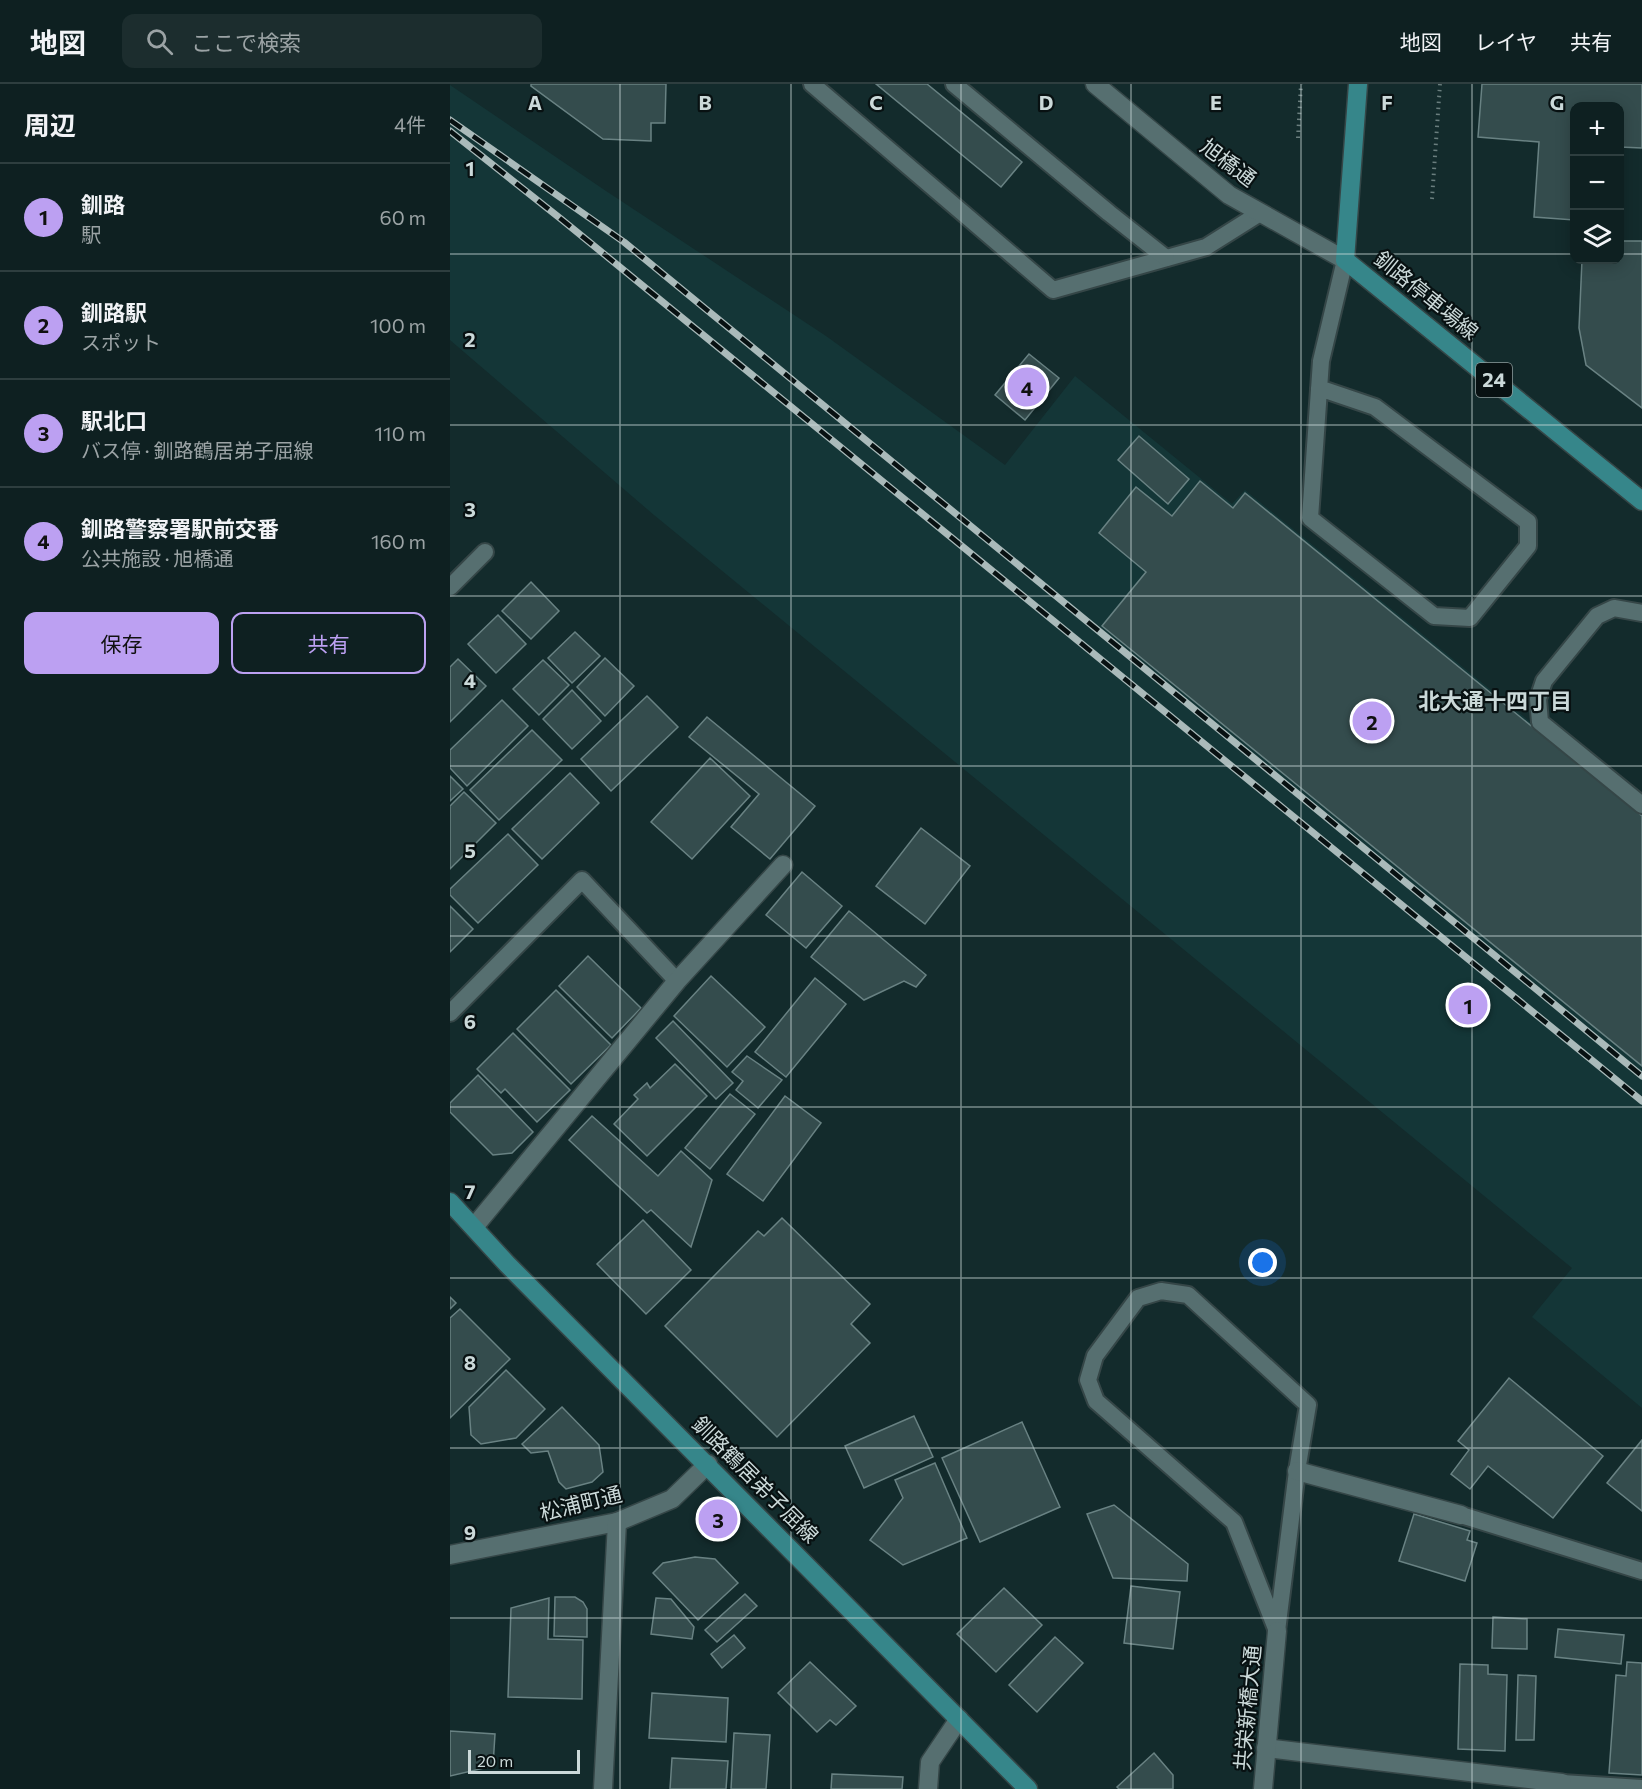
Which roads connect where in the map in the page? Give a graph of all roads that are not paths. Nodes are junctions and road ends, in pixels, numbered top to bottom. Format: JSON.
{"nodes":[{"id":1,"x":812,"y":84,"type":"edge"},
{"id":2,"x":954,"y":84,"type":"edge"},
{"id":3,"x":1095,"y":84,"type":"edge"},
{"id":4,"x":1358,"y":84,"type":"edge"},
{"id":5,"x":1260,"y":213,"type":"junction"},
{"id":6,"x":1166,"y":258,"type":"junction"},
{"id":7,"x":1346,"y":260,"type":"junction"},
{"id":8,"x":1319,"y":388,"type":"junction"},
{"id":9,"x":1642,"y":501,"type":"edge"},
{"id":10,"x":485,"y":552,"type":"dead end"},
{"id":11,"x":450,"y":587,"type":"edge"},
{"id":12,"x":1642,"y":613,"type":"edge"},
{"id":13,"x":1642,"y":806,"type":"edge"},
{"id":14,"x":783,"y":865,"type":"dead end"},
{"id":15,"x":677,"y":981,"type":"junction"},
{"id":16,"x":450,"y":1013,"type":"edge"},
{"id":17,"x":450,"y":1202,"type":"edge"},
{"id":18,"x":474,"y":1227,"type":"junction"},
{"id":19,"x":708,"y":1464,"type":"junction"},
{"id":20,"x":1297,"y":1471,"type":"junction"},
{"id":21,"x":1461,"y":1515,"type":"joint"},
{"id":22,"x":617,"y":1522,"type":"junction"},
{"id":23,"x":450,"y":1555,"type":"edge"},
{"id":24,"x":1642,"y":1571,"type":"edge"},
{"id":25,"x":1277,"y":1630,"type":"junction"},
{"id":26,"x":959,"y":1719,"type":"junction"},
{"id":27,"x":1266,"y":1748,"type":"junction"},
{"id":28,"x":1562,"y":1786,"type":"edge"},
{"id":29,"x":1642,"y":1788,"type":"edge"},
{"id":30,"x":603,"y":1789,"type":"edge"},
{"id":31,"x":928,"y":1789,"type":"edge"},
{"id":32,"x":1028,"y":1789,"type":"edge"},
{"id":33,"x":1263,"y":1789,"type":"edge"}],
"edges":[{"from":1,"to":6,"type":"lane"},
{"from":2,"to":6,"type":"lane"},
{"from":3,"to":5,"type":"street","name":"旭橋通"},
{"from":4,"to":7,"type":"main road","name":"釧路停車場線"},
{"from":5,"to":6,"type":"lane"},
{"from":5,"to":7,"type":"street","name":"旭橋通"},
{"from":7,"to":8,"type":"lane"},
{"from":7,"to":9,"type":"main road","name":"釧路停車場線","number":"24"},
{"from":8,"to":8,"type":"lane"},
{"from":10,"to":11,"type":"lane"},
{"from":12,"to":13,"type":"lane"},
{"from":14,"to":15,"type":"street"},
{"from":15,"to":16,"type":"lane"},
{"from":15,"to":18,"type":"street"},
{"from":17,"to":18,"type":"main road","name":"釧路鶴居弟子屈線"},
{"from":18,"to":19,"type":"main road","name":"釧路鶴居弟子屈線"},
{"from":19,"to":22,"type":"street","name":"松浦町通"},
{"from":19,"to":26,"type":"main road","name":"釧路鶴居弟子屈線"},
{"from":20,"to":21,"type":"street"},
{"from":20,"to":25,"type":"lane"},
{"from":20,"to":25,"type":"lane"},
{"from":21,"to":24,"type":"lane"},
{"from":22,"to":23,"type":"street","name":"松浦町通"},
{"from":22,"to":30,"type":"street"},
{"from":25,"to":27,"type":"street","name":"共栄新橋大通"},
{"from":26,"to":31,"type":"street"},
{"from":26,"to":32,"type":"main road","name":"釧路鶴居弟子屈線"},
{"from":27,"to":28,"type":"street"},
{"from":27,"to":33,"type":"street","name":"共栄新橋大通"},
{"from":28,"to":29,"type":"lane"}]}
